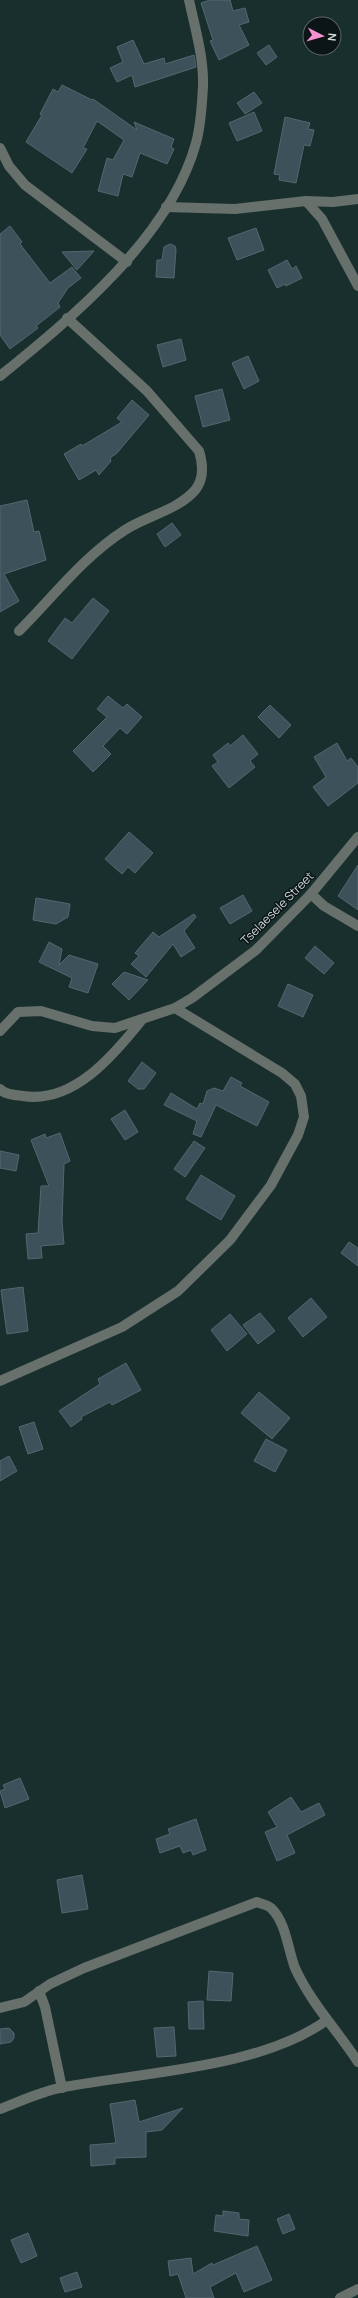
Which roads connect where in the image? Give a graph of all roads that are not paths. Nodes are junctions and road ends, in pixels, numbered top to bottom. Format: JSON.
{"nodes":[{"id":1,"x":189,"y":0,"type":"edge"},
{"id":2,"x":0,"y":148,"type":"edge"},
{"id":3,"x":358,"y":199,"type":"edge"},
{"id":4,"x":306,"y":200,"type":"junction"},
{"id":5,"x":166,"y":206,"type":"junction"},
{"id":6,"x":127,"y":262,"type":"junction"},
{"id":7,"x":358,"y":286,"type":"edge"},
{"id":8,"x":67,"y":318,"type":"junction"},
{"id":9,"x":0,"y":376,"type":"edge"},
{"id":10,"x":20,"y":631,"type":"dead end"},
{"id":11,"x":358,"y":837,"type":"edge"},
{"id":12,"x":311,"y":894,"type":"junction"},
{"id":13,"x":358,"y":926,"type":"edge"},
{"id":14,"x":175,"y":1008,"type":"junction"},
{"id":15,"x":142,"y":1021,"type":"junction"},
{"id":16,"x":0,"y":1031,"type":"edge"},
{"id":17,"x":0,"y":1089,"type":"edge"},
{"id":18,"x":0,"y":1381,"type":"edge"},
{"id":19,"x":40,"y":1991,"type":"junction"},
{"id":20,"x":0,"y":2008,"type":"edge"},
{"id":21,"x":327,"y":2020,"type":"junction"},
{"id":22,"x":358,"y":2062,"type":"edge"},
{"id":23,"x":62,"y":2088,"type":"junction"},
{"id":24,"x":0,"y":2109,"type":"edge"},
{"id":25,"x":358,"y":2289,"type":"edge"},
{"id":26,"x":340,"y":2298,"type":"edge"}],
"edges":[{"from":1,"to":5,"type":"street"},
{"from":2,"to":6,"type":"street"},
{"from":3,"to":4,"type":"street"},
{"from":4,"to":5,"type":"street"},
{"from":4,"to":7,"type":"street"},
{"from":5,"to":6,"type":"street"},
{"from":6,"to":8,"type":"street"},
{"from":8,"to":9,"type":"street"},
{"from":8,"to":10,"type":"street"},
{"from":11,"to":12,"type":"street","name":"Tselaesele Street"},
{"from":12,"to":13,"type":"street"},
{"from":12,"to":14,"type":"street","name":"Tselaesele Street"},
{"from":14,"to":15,"type":"street","name":"Tselaesele Street"},
{"from":14,"to":18,"type":"street"},
{"from":15,"to":16,"type":"street","name":"Tselaesele Street"},
{"from":15,"to":17,"type":"street","name":"Tselaesele Street"},
{"from":19,"to":20,"type":"street"},
{"from":19,"to":21,"type":"street"},
{"from":19,"to":23,"type":"street"},
{"from":21,"to":22,"type":"street"},
{"from":21,"to":23,"type":"street"},
{"from":23,"to":24,"type":"street"},
{"from":25,"to":26,"type":"street"}]}
